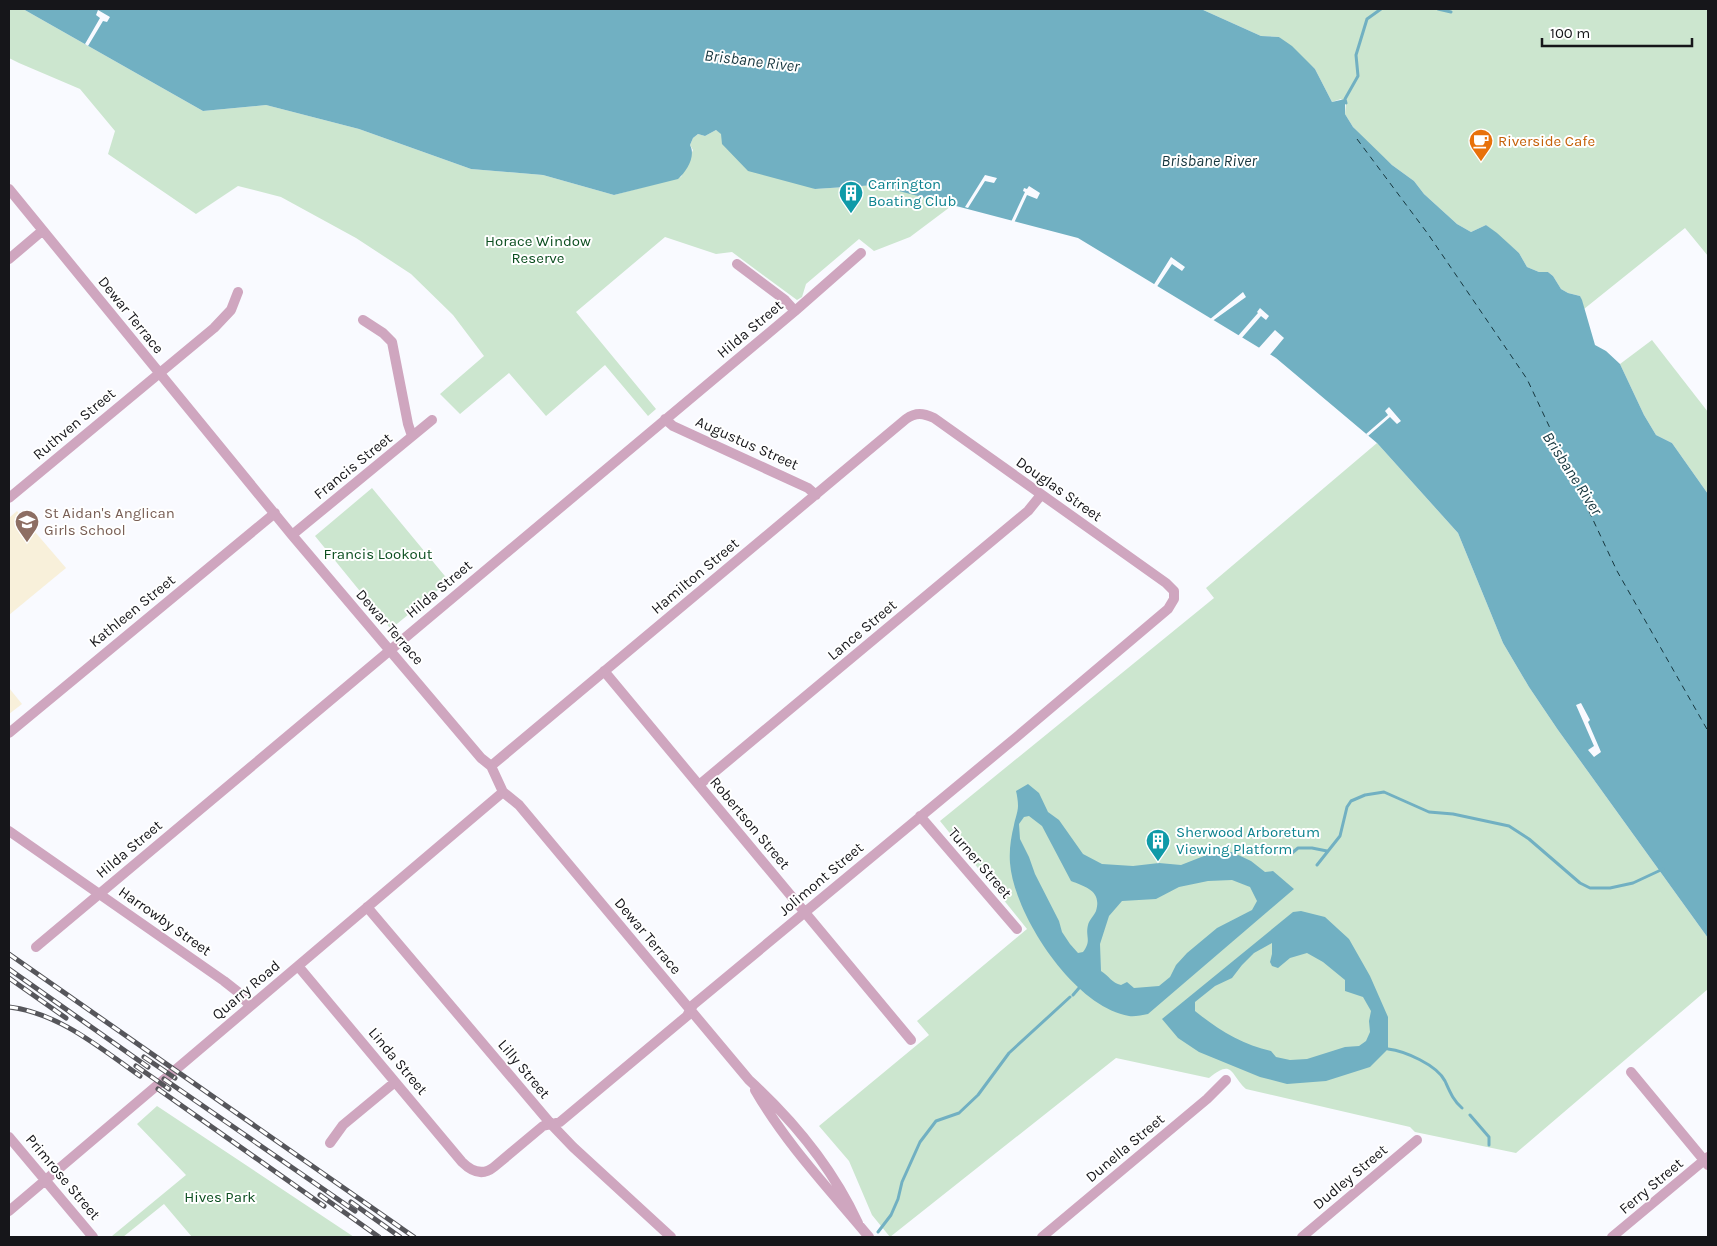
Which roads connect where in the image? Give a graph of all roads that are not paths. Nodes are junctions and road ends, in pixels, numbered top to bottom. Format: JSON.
{"nodes":[{"id":1,"x":9,"y":189,"type":"edge"},
{"id":2,"x":42,"y":231,"type":"junction"},
{"id":3,"x":861,"y":253,"type":"dead end"},
{"id":4,"x":9,"y":259,"type":"edge"},
{"id":5,"x":737,"y":264,"type":"dead end"},
{"id":6,"x":238,"y":292,"type":"dead end"},
{"id":7,"x":795,"y":311,"type":"junction"},
{"id":8,"x":363,"y":320,"type":"dead end"},
{"id":9,"x":159,"y":373,"type":"junction"},
{"id":10,"x":921,"y":414,"type":"joint"},
{"id":11,"x":665,"y":419,"type":"junction"},
{"id":12,"x":432,"y":420,"type":"dead end"},
{"id":13,"x":412,"y":436,"type":"junction"},
{"id":14,"x":816,"y":495,"type":"junction"},
{"id":15,"x":1041,"y":495,"type":"junction"},
{"id":16,"x":9,"y":498,"type":"edge"},
{"id":17,"x":275,"y":513,"type":"junction"},
{"id":18,"x":292,"y":535,"type":"junction"},
{"id":19,"x":1175,"y":594,"type":"joint"},
{"id":20,"x":390,"y":650,"type":"junction"},
{"id":21,"x":604,"y":671,"type":"junction"},
{"id":22,"x":9,"y":733,"type":"edge"},
{"id":23,"x":491,"y":766,"type":"junction"},
{"id":24,"x":699,"y":785,"type":"junction"},
{"id":25,"x":503,"y":792,"type":"junction"},
{"id":26,"x":920,"y":816,"type":"junction"},
{"id":27,"x":9,"y":831,"type":"edge"},
{"id":28,"x":99,"y":894,"type":"junction"},
{"id":29,"x":368,"y":907,"type":"junction"},
{"id":30,"x":804,"y":912,"type":"junction"},
{"id":31,"x":1017,"y":929,"type":"dead end"},
{"id":32,"x":36,"y":947,"type":"dead end"},
{"id":33,"x":298,"y":966,"type":"junction"},
{"id":34,"x":250,"y":1006,"type":"junction"},
{"id":35,"x":690,"y":1011,"type":"junction"},
{"id":36,"x":911,"y":1040,"type":"dead end"},
{"id":37,"x":1631,"y":1072,"type":"dead end"},
{"id":38,"x":1226,"y":1080,"type":"dead end"},
{"id":39,"x":395,"y":1082,"type":"junction"},
{"id":40,"x":551,"y":1124,"type":"junction"},
{"id":41,"x":9,"y":1137,"type":"edge"},
{"id":42,"x":1417,"y":1140,"type":"dead end"},
{"id":43,"x":330,"y":1143,"type":"dead end"},
{"id":44,"x":1707,"y":1161,"type":"edge"},
{"id":45,"x":477,"y":1172,"type":"joint"},
{"id":46,"x":45,"y":1180,"type":"junction"},
{"id":47,"x":9,"y":1211,"type":"edge"},
{"id":48,"x":93,"y":1237,"type":"edge"},
{"id":49,"x":671,"y":1237,"type":"edge"},
{"id":50,"x":869,"y":1237,"type":"edge"},
{"id":51,"x":1042,"y":1237,"type":"edge"},
{"id":52,"x":1302,"y":1237,"type":"edge"},
{"id":53,"x":1612,"y":1237,"type":"edge"}],
"edges":[{"from":1,"to":2,"type":"street","name":"Dewar Terrace"},
{"from":2,"to":4,"type":"street"},
{"from":2,"to":9,"type":"street","name":"Dewar Terrace"},
{"from":3,"to":7,"type":"street","name":"Hilda Street"},
{"from":5,"to":7,"type":"street"},
{"from":6,"to":9,"type":"street","name":"Ruthven Street"},
{"from":7,"to":11,"type":"street","name":"Hilda Street"},
{"from":8,"to":13,"type":"street"},
{"from":9,"to":16,"type":"street","name":"Ruthven Street"},
{"from":9,"to":17,"type":"street","name":"Dewar Terrace"},
{"from":10,"to":14,"type":"street","name":"Hamilton Street"},
{"from":10,"to":15,"type":"street","name":"Douglas Street"},
{"from":11,"to":14,"type":"street","name":"Augustus Street"},
{"from":11,"to":20,"type":"street","name":"Hilda Street"},
{"from":12,"to":13,"type":"street","name":"Francis Street"},
{"from":13,"to":18,"type":"street","name":"Francis Street"},
{"from":14,"to":21,"type":"street","name":"Hamilton Street"},
{"from":15,"to":19,"type":"street","name":"Douglas Street"},
{"from":15,"to":24,"type":"street","name":"Lance Street"},
{"from":17,"to":18,"type":"street","name":"Dewar Terrace"},
{"from":17,"to":22,"type":"street","name":"Kathleen Street"},
{"from":18,"to":20,"type":"street","name":"Dewar Terrace"},
{"from":19,"to":26,"type":"street","name":"Jolimont Street"},
{"from":20,"to":23,"type":"street","name":"Dewar Terrace"},
{"from":20,"to":28,"type":"street","name":"Hilda Street"},
{"from":21,"to":23,"type":"street","name":"Hamilton Street"},
{"from":21,"to":24,"type":"street","name":"Robertson Street"},
{"from":23,"to":25,"type":"street","name":"Dewar Terrace"},
{"from":24,"to":30,"type":"street","name":"Robertson Street"},
{"from":25,"to":29,"type":"street","name":"Quarry Road"},
{"from":25,"to":35,"type":"street","name":"Dewar Terrace"},
{"from":26,"to":30,"type":"street","name":"Jolimont Street"},
{"from":26,"to":31,"type":"street","name":"Turner Street"},
{"from":27,"to":28,"type":"street","name":"Harrowby Street"},
{"from":28,"to":32,"type":"street","name":"Hilda Street"},
{"from":28,"to":34,"type":"street","name":"Harrowby Street"},
{"from":29,"to":33,"type":"street","name":"Quarry Road"},
{"from":29,"to":40,"type":"street","name":"Lilly Street"},
{"from":30,"to":35,"type":"street","name":"Jolimont Street"},
{"from":30,"to":36,"type":"street","name":"Robertson Street"},
{"from":33,"to":34,"type":"street","name":"Quarry Road"},
{"from":33,"to":39,"type":"street","name":"Linda Street"},
{"from":34,"to":46,"type":"street","name":"Quarry Road"},
{"from":35,"to":40,"type":"street","name":"Jolimont Street"},
{"from":35,"to":50,"type":"street","name":"Dewar Terrace"},
{"from":37,"to":44,"type":"street"},
{"from":38,"to":51,"type":"street","name":"Dunella Street"},
{"from":39,"to":43,"type":"street"},
{"from":39,"to":45,"type":"street","name":"Linda Street"},
{"from":40,"to":45,"type":"street","name":"Jolimont Street"},
{"from":40,"to":49,"type":"street","name":"Lilly Street"},
{"from":41,"to":46,"type":"street","name":"Primrose Street"},
{"from":42,"to":52,"type":"street","name":"Dudley Street"},
{"from":44,"to":53,"type":"street","name":"Ferry Street"},
{"from":46,"to":47,"type":"street","name":"Quarry Road"},
{"from":46,"to":48,"type":"street","name":"Primrose Street"}]}
